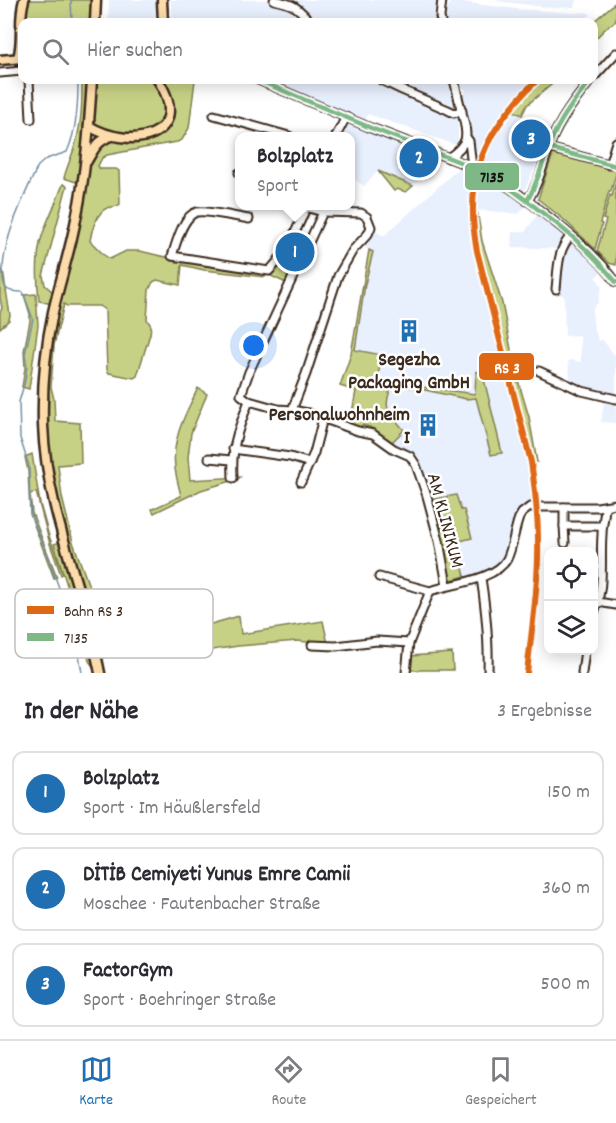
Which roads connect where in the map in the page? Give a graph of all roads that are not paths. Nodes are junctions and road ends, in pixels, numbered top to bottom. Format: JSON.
{"nodes":[{"id":1,"x":24,"y":0,"type":"edge"},
{"id":2,"x":96,"y":0,"type":"edge"},
{"id":3,"x":162,"y":0,"type":"edge"},
{"id":4,"x":274,"y":0,"type":"edge"},
{"id":5,"x":442,"y":0,"type":"edge"},
{"id":6,"x":22,"y":18,"type":"edge"},
{"id":7,"x":95,"y":18,"type":"edge"},
{"id":8,"x":162,"y":18,"type":"edge"},
{"id":9,"x":307,"y":18,"type":"edge"},
{"id":10,"x":440,"y":18,"type":"edge"},
{"id":11,"x":616,"y":53,"type":"edge"},
{"id":12,"x":18,"y":58,"type":"edge"},
{"id":13,"x":0,"y":60,"type":"edge"},
{"id":14,"x":18,"y":71,"type":"edge"},
{"id":15,"x":598,"y":72,"type":"edge"},
{"id":16,"x":0,"y":73,"type":"edge"},
{"id":17,"x":28,"y":84,"type":"edge"},
{"id":18,"x":92,"y":84,"type":"edge"},
{"id":19,"x":163,"y":84,"type":"edge"},
{"id":20,"x":268,"y":84,"type":"edge"},
{"id":21,"x":389,"y":84,"type":"edge"},
{"id":22,"x":455,"y":84,"type":"edge"},
{"id":23,"x":587,"y":84,"type":"edge"},
{"id":24,"x":462,"y":111,"type":"junction"},
{"id":25,"x":214,"y":115,"type":"dead end"},
{"id":26,"x":346,"y":117,"type":"junction"},
{"id":27,"x":31,"y":119,"type":"dead end"},
{"id":28,"x":89,"y":130,"type":"junction"},
{"id":29,"x":275,"y":132,"type":"edge"},
{"id":30,"x":338,"y":132,"type":"edge"},
{"id":31,"x":466,"y":137,"type":"junction"},
{"id":32,"x":107,"y":138,"type":"junction"},
{"id":33,"x":616,"y":142,"type":"edge"},
{"id":34,"x":549,"y":148,"type":"junction"},
{"id":35,"x":448,"y":158,"type":"junction"},
{"id":36,"x":85,"y":164,"type":"junction"},
{"id":37,"x":613,"y":166,"type":"edge"},
{"id":38,"x":472,"y":167,"type":"junction"},
{"id":39,"x":527,"y":201,"type":"junction"},
{"id":40,"x":303,"y":210,"type":"edge"},
{"id":41,"x":317,"y":210,"type":"edge"},
{"id":42,"x":323,"y":212,"type":"junction"},
{"id":43,"x":249,"y":219,"type":"dead end"},
{"id":44,"x":571,"y":236,"type":"junction"},
{"id":45,"x":616,"y":282,"type":"edge"},
{"id":46,"x":556,"y":289,"type":"dead end"},
{"id":47,"x":539,"y":371,"type":"dead end"},
{"id":48,"x":616,"y":399,"type":"edge"},
{"id":49,"x":249,"y":401,"type":"junction"},
{"id":50,"x":292,"y":410,"type":"junction"},
{"id":51,"x":324,"y":418,"type":"junction"},
{"id":52,"x":233,"y":449,"type":"junction"},
{"id":53,"x":209,"y":458,"type":"dead end"},
{"id":54,"x":232,"y":460,"type":"junction"},
{"id":55,"x":310,"y":463,"type":"junction"},
{"id":56,"x":233,"y":478,"type":"dead end"},
{"id":57,"x":301,"y":482,"type":"dead end"},
{"id":58,"x":616,"y":504,"type":"edge"},
{"id":59,"x":605,"y":506,"type":"junction"},
{"id":60,"x":564,"y":507,"type":"junction"},
{"id":61,"x":564,"y":526,"type":"junction"},
{"id":62,"x":603,"y":526,"type":"junction"},
{"id":63,"x":565,"y":543,"type":"dead end"},
{"id":64,"x":379,"y":577,"type":"dead end"},
{"id":65,"x":481,"y":578,"type":"junction"},
{"id":66,"x":447,"y":585,"type":"junction"},
{"id":67,"x":79,"y":589,"type":"edge"},
{"id":68,"x":430,"y":591,"type":"junction"},
{"id":69,"x":598,"y":602,"type":"joint"},
{"id":70,"x":616,"y":605,"type":"edge"},
{"id":71,"x":409,"y":643,"type":"junction"},
{"id":72,"x":312,"y":645,"type":"dead end"},
{"id":73,"x":584,"y":655,"type":"edge"},
{"id":74,"x":96,"y":658,"type":"edge"},
{"id":75,"x":100,"y":673,"type":"edge"},
{"id":76,"x":406,"y":673,"type":"edge"},
{"id":77,"x":488,"y":673,"type":"edge"},
{"id":78,"x":582,"y":673,"type":"edge"}],
"edges":[{"from":1,"to":6,"type":"main road"},
{"from":2,"to":7,"type":"main road"},
{"from":3,"to":8,"type":"main road"},
{"from":4,"to":9,"type":"street"},
{"from":5,"to":10,"type":"street"},
{"from":11,"to":15,"type":"street"},
{"from":12,"to":13,"type":"main road"},
{"from":14,"to":16,"type":"street"},
{"from":17,"to":27,"type":"street"},
{"from":18,"to":28,"type":"main road"},
{"from":19,"to":32,"type":"main road"},
{"from":20,"to":26,"type":"street"},
{"from":21,"to":24,"type":"street"},
{"from":22,"to":24,"type":"street"},
{"from":23,"to":34,"type":"street"},
{"from":24,"to":31,"type":"street"},
{"from":25,"to":29,"type":"street"},
{"from":26,"to":30,"type":"street"},
{"from":26,"to":35,"type":"street"},
{"from":28,"to":32,"type":"main road"},
{"from":28,"to":36,"type":"main road"},
{"from":31,"to":35,"type":"street"},
{"from":31,"to":38,"type":"street"},
{"from":32,"to":36,"type":"main road"},
{"from":33,"to":37,"type":"street"},
{"from":34,"to":37,"type":"street"},
{"from":34,"to":39,"type":"street"},
{"from":35,"to":38,"type":"street"},
{"from":36,"to":67,"type":"main road"},
{"from":38,"to":39,"type":"street"},
{"from":39,"to":44,"type":"street"},
{"from":40,"to":43,"type":"street"},
{"from":41,"to":42,"type":"street"},
{"from":42,"to":49,"type":"street"},
{"from":42,"to":50,"type":"street"},
{"from":44,"to":45,"type":"street"},
{"from":44,"to":46,"type":"street"},
{"from":47,"to":48,"type":"street"},
{"from":49,"to":50,"type":"street","name":"AM KLINIKUM"},
{"from":49,"to":52,"type":"street"},
{"from":50,"to":51,"type":"street","name":"AM KLINIKUM"},
{"from":51,"to":55,"type":"street"},
{"from":51,"to":66,"type":"street","name":"AM KLINIKUM"},
{"from":52,"to":54,"type":"street"},
{"from":52,"to":55,"type":"street"},
{"from":53,"to":54,"type":"street"},
{"from":54,"to":56,"type":"street"},
{"from":55,"to":57,"type":"street"},
{"from":58,"to":59,"type":"street"},
{"from":59,"to":60,"type":"street"},
{"from":59,"to":62,"type":"street"},
{"from":60,"to":61,"type":"street"},
{"from":60,"to":65,"type":"street"},
{"from":61,"to":62,"type":"street"},
{"from":61,"to":63,"type":"street"},
{"from":62,"to":69,"type":"street"},
{"from":64,"to":68,"type":"street"},
{"from":65,"to":66,"type":"street"},
{"from":65,"to":77,"type":"street"},
{"from":66,"to":68,"type":"street"},
{"from":68,"to":71,"type":"street"},
{"from":69,"to":70,"type":"street"},
{"from":71,"to":72,"type":"street"},
{"from":71,"to":76,"type":"street"},
{"from":73,"to":78,"type":"street"},
{"from":74,"to":75,"type":"main road"}]}
